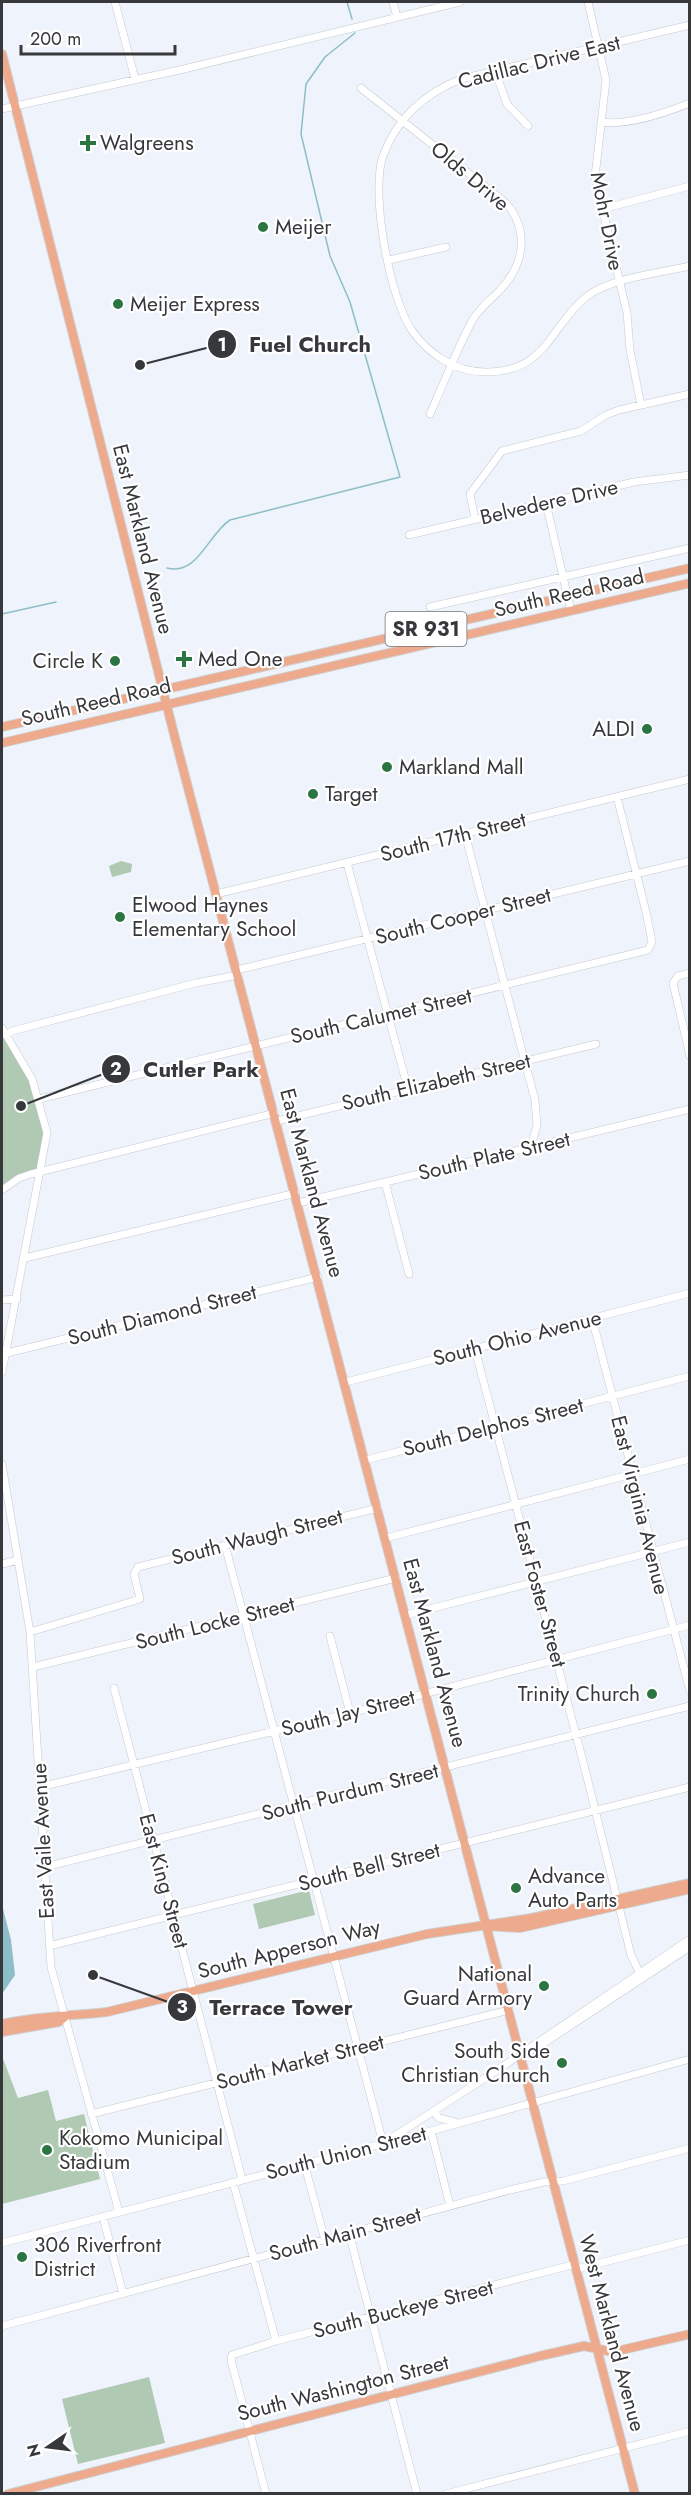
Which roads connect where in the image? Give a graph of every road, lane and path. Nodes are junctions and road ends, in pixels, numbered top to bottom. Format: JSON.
{"nodes":[{"id":1,"x":117,"y":2,"type":"edge"},
{"id":2,"x":393,"y":2,"type":"edge"},
{"id":3,"x":460,"y":2,"type":"edge"},
{"id":4,"x":588,"y":2,"type":"edge"},
{"id":5,"x":397,"y":17,"type":"junction"},
{"id":6,"x":690,"y":25,"type":"edge"},
{"id":7,"x":599,"y":47,"type":"junction"},
{"id":8,"x":2,"y":54,"type":"edge"},
{"id":9,"x":495,"y":71,"type":"junction"},
{"id":10,"x":135,"y":79,"type":"junction"},
{"id":11,"x":361,"y":88,"type":"dead end"},
{"id":12,"x":690,"y":103,"type":"edge"},
{"id":13,"x":16,"y":106,"type":"junction"},
{"id":14,"x":2,"y":110,"type":"edge"},
{"id":15,"x":401,"y":120,"type":"junction"},
{"id":16,"x":601,"y":122,"type":"junction"},
{"id":17,"x":528,"y":126,"type":"dead end"},
{"id":18,"x":690,"y":186,"type":"edge"},
{"id":19,"x":602,"y":209,"type":"junction"},
{"id":20,"x":446,"y":248,"type":"dead end"},
{"id":21,"x":389,"y":260,"type":"junction"},
{"id":22,"x":690,"y":266,"type":"edge"},
{"id":23,"x":619,"y":282,"type":"junction"},
{"id":24,"x":452,"y":365,"type":"junction"},
{"id":25,"x":690,"y":394,"type":"edge"},
{"id":26,"x":641,"y":405,"type":"junction"},
{"id":27,"x":430,"y":414,"type":"dead end"},
{"id":28,"x":690,"y":475,"type":"edge"},
{"id":29,"x":546,"y":503,"type":"junction"},
{"id":30,"x":475,"y":519,"type":"junction"},
{"id":31,"x":409,"y":535,"type":"dead end"},
{"id":32,"x":690,"y":548,"type":"edge"},
{"id":33,"x":690,"y":568,"type":"edge"},
{"id":34,"x":563,"y":576,"type":"junction"},
{"id":35,"x":690,"y":583,"type":"edge"},
{"id":36,"x":568,"y":596,"type":"junction"},
{"id":37,"x":430,"y":607,"type":"dead end"},
{"id":38,"x":571,"y":611,"type":"junction"},
{"id":39,"x":163,"y":690,"type":"junction"},
{"id":40,"x":167,"y":705,"type":"junction"},
{"id":41,"x":2,"y":727,"type":"edge"},
{"id":42,"x":2,"y":743,"type":"edge"},
{"id":43,"x":690,"y":779,"type":"edge"},
{"id":44,"x":617,"y":797,"type":"junction"},
{"id":45,"x":465,"y":834,"type":"junction"},
{"id":46,"x":690,"y":861,"type":"edge"},
{"id":47,"x":347,"y":863,"type":"junction"},
{"id":48,"x":636,"y":874,"type":"junction"},
{"id":49,"x":216,"y":894,"type":"junction"},
{"id":50,"x":484,"y":910,"type":"junction"},
{"id":51,"x":368,"y":939,"type":"junction"},
{"id":52,"x":237,"y":973,"type":"junction"},
{"id":53,"x":690,"y":973,"type":"edge"},
{"id":54,"x":505,"y":986,"type":"junction"},
{"id":55,"x":388,"y":1014,"type":"junction"},
{"id":56,"x":4,"y":1031,"type":"edge"},
{"id":57,"x":596,"y":1044,"type":"dead end"},
{"id":58,"x":256,"y":1045,"type":"junction"},
{"id":59,"x":690,"y":1056,"type":"edge"},
{"id":60,"x":524,"y":1061,"type":"junction"},
{"id":61,"x":408,"y":1089,"type":"junction"},
{"id":62,"x":39,"y":1099,"type":"junction"},
{"id":63,"x":690,"y":1109,"type":"edge"},
{"id":64,"x":276,"y":1117,"type":"junction"},
{"id":65,"x":531,"y":1147,"type":"junction"},
{"id":66,"x":42,"y":1171,"type":"junction"},
{"id":67,"x":385,"y":1182,"type":"junction"},
{"id":68,"x":2,"y":1190,"type":"edge"},
{"id":69,"x":297,"y":1198,"type":"junction"},
{"id":70,"x":25,"y":1258,"type":"junction"},
{"id":71,"x":409,"y":1274,"type":"dead end"},
{"id":72,"x":318,"y":1277,"type":"junction"},
{"id":73,"x":690,"y":1293,"type":"edge"},
{"id":74,"x":2,"y":1299,"type":"edge"},
{"id":75,"x":17,"y":1299,"type":"junction"},
{"id":76,"x":592,"y":1318,"type":"junction"},
{"id":77,"x":475,"y":1349,"type":"junction"},
{"id":78,"x":7,"y":1353,"type":"junction"},
{"id":79,"x":2,"y":1372,"type":"edge"},
{"id":80,"x":690,"y":1376,"type":"edge"},
{"id":81,"x":345,"y":1382,"type":"junction"},
{"id":82,"x":612,"y":1396,"type":"junction"},
{"id":83,"x":496,"y":1426,"type":"junction"},
{"id":84,"x":366,"y":1460,"type":"junction"},
{"id":85,"x":690,"y":1460,"type":"edge"},
{"id":86,"x":2,"y":1464,"type":"edge"},
{"id":87,"x":632,"y":1474,"type":"junction"},
{"id":88,"x":516,"y":1504,"type":"junction"},
{"id":89,"x":378,"y":1508,"type":"junction"},
{"id":90,"x":386,"y":1538,"type":"junction"},
{"id":91,"x":690,"y":1542,"type":"edge"},
{"id":92,"x":225,"y":1545,"type":"junction"},
{"id":93,"x":652,"y":1552,"type":"junction"},
{"id":94,"x":18,"y":1560,"type":"junction"},
{"id":95,"x":2,"y":1564,"type":"edge"},
{"id":96,"x":396,"y":1578,"type":"junction"},
{"id":97,"x":537,"y":1582,"type":"junction"},
{"id":98,"x":406,"y":1615,"type":"junction"},
{"id":99,"x":244,"y":1616,"type":"junction"},
{"id":100,"x":690,"y":1625,"type":"edge"},
{"id":101,"x":673,"y":1629,"type":"junction"},
{"id":102,"x":30,"y":1632,"type":"junction"},
{"id":103,"x":330,"y":1636,"type":"dead end"},
{"id":104,"x":557,"y":1660,"type":"junction"},
{"id":105,"x":33,"y":1667,"type":"junction"},
{"id":106,"x":114,"y":1688,"type":"dead end"},
{"id":107,"x":690,"y":1691,"type":"edge"},
{"id":108,"x":427,"y":1693,"type":"junction"},
{"id":109,"x":690,"y":1706,"type":"edge"},
{"id":110,"x":350,"y":1713,"type":"junction"},
{"id":111,"x":274,"y":1731,"type":"junction"},
{"id":112,"x":576,"y":1735,"type":"junction"},
{"id":113,"x":134,"y":1765,"type":"junction"},
{"id":114,"x":446,"y":1767,"type":"junction"},
{"id":115,"x":40,"y":1787,"type":"junction"},
{"id":116,"x":690,"y":1787,"type":"edge"},
{"id":117,"x":294,"y":1806,"type":"junction"},
{"id":118,"x":596,"y":1811,"type":"junction"},
{"id":119,"x":154,"y":1840,"type":"junction"},
{"id":120,"x":466,"y":1843,"type":"junction"},
{"id":121,"x":45,"y":1867,"type":"junction"},
{"id":122,"x":314,"y":1881,"type":"junction"},
{"id":123,"x":690,"y":1882,"type":"edge"},
{"id":124,"x":690,"y":1889,"type":"edge"},
{"id":125,"x":618,"y":1900,"type":"junction"},
{"id":126,"x":173,"y":1916,"type":"junction"},
{"id":127,"x":487,"y":1926,"type":"junction"},
{"id":128,"x":690,"y":1939,"type":"edge"},
{"id":129,"x":49,"y":1947,"type":"junction"},
{"id":130,"x":690,"y":1947,"type":"edge"},
{"id":131,"x":334,"y":1957,"type":"junction"},
{"id":132,"x":640,"y":1975,"type":"junction"},
{"id":133,"x":193,"y":1992,"type":"junction"},
{"id":134,"x":509,"y":2010,"type":"junction"},
{"id":135,"x":66,"y":2017,"type":"junction"},
{"id":136,"x":2,"y":2024,"type":"edge"},
{"id":137,"x":2,"y":2032,"type":"edge"},
{"id":138,"x":357,"y":2047,"type":"junction"},
{"id":139,"x":520,"y":2054,"type":"junction"},
{"id":140,"x":690,"y":2059,"type":"edge"},
{"id":141,"x":217,"y":2082,"type":"junction"},
{"id":142,"x":533,"y":2102,"type":"junction"},
{"id":143,"x":434,"y":2112,"type":"junction"},
{"id":144,"x":92,"y":2114,"type":"junction"},
{"id":145,"x":460,"y":2123,"type":"junction"},
{"id":146,"x":431,"y":2131,"type":"junction"},
{"id":147,"x":383,"y":2143,"type":"junction"},
{"id":148,"x":690,"y":2148,"type":"edge"},
{"id":149,"x":304,"y":2163,"type":"junction"},
{"id":150,"x":242,"y":2179,"type":"junction"},
{"id":151,"x":554,"y":2181,"type":"junction"},
{"id":152,"x":232,"y":2182,"type":"junction"},
{"id":153,"x":450,"y":2206,"type":"junction"},
{"id":154,"x":119,"y":2212,"type":"junction"},
{"id":155,"x":103,"y":2217,"type":"junction"},
{"id":156,"x":349,"y":2233,"type":"junction"},
{"id":157,"x":325,"y":2240,"type":"junction"},
{"id":158,"x":690,"y":2240,"type":"edge"},
{"id":159,"x":2,"y":2243,"type":"edge"},
{"id":160,"x":254,"y":2259,"type":"junction"},
{"id":161,"x":576,"y":2266,"type":"junction"},
{"id":162,"x":123,"y":2294,"type":"junction"},
{"id":163,"x":371,"y":2317,"type":"junction"},
{"id":164,"x":2,"y":2326,"type":"edge"},
{"id":165,"x":690,"y":2334,"type":"edge"},
{"id":166,"x":276,"y":2341,"type":"junction"},
{"id":167,"x":598,"y":2349,"type":"junction"},
{"id":168,"x":392,"y":2394,"type":"junction"},
{"id":169,"x":249,"y":2431,"type":"junction"},
{"id":170,"x":690,"y":2431,"type":"edge"},
{"id":171,"x":623,"y":2448,"type":"junction"},
{"id":172,"x":8,"y":2493,"type":"edge"},
{"id":173,"x":266,"y":2493,"type":"edge"},
{"id":174,"x":417,"y":2493,"type":"edge"},
{"id":175,"x":446,"y":2493,"type":"edge"},
{"id":176,"x":635,"y":2493,"type":"edge"}],
"edges":[{"from":1,"to":10,"type":"street"},
{"from":2,"to":5,"type":"street"},
{"from":3,"to":5,"type":"street"},
{"from":4,"to":7,"type":"street","name":"Mohr Drive"},
{"from":5,"to":10,"type":"street"},
{"from":6,"to":7,"type":"street","name":"Cadillac Drive East"},
{"from":7,"to":9,"type":"street","name":"Cadillac Drive East"},
{"from":7,"to":16,"type":"street","name":"Mohr Drive"},
{"from":8,"to":13,"type":"main road","name":"East Markland Avenue"},
{"from":9,"to":15,"type":"street","name":"Cadillac Drive East"},
{"from":9,"to":17,"type":"street"},
{"from":10,"to":13,"type":"street"},
{"from":11,"to":15,"type":"street","name":"Olds Drive"},
{"from":12,"to":16,"type":"street"},
{"from":13,"to":14,"type":"street"},
{"from":13,"to":39,"type":"main road","name":"East Markland Avenue"},
{"from":15,"to":21,"type":"street","name":"Cadillac Drive East"},
{"from":15,"to":24,"type":"street","name":"Olds Drive"},
{"from":16,"to":19,"type":"street","name":"Mohr Drive"},
{"from":18,"to":19,"type":"street"},
{"from":19,"to":23,"type":"street","name":"Mohr Drive"},
{"from":20,"to":21,"type":"street"},
{"from":21,"to":24,"type":"street","name":"Cadillac Drive East"},
{"from":22,"to":23,"type":"street"},
{"from":23,"to":24,"type":"street"},
{"from":23,"to":26,"type":"street","name":"Mohr Drive"},
{"from":24,"to":27,"type":"street","name":"Olds Drive"},
{"from":25,"to":26,"type":"street"},
{"from":26,"to":30,"type":"street"},
{"from":28,"to":29,"type":"street","name":"Belvedere Drive"},
{"from":29,"to":30,"type":"street","name":"Belvedere Drive"},
{"from":29,"to":34,"type":"street"},
{"from":30,"to":31,"type":"street","name":"Belvedere Drive"},
{"from":32,"to":34,"type":"street"},
{"from":33,"to":36,"type":"main road","name":"South Reed Road","number":"SR 931"},
{"from":34,"to":36,"type":"street"},
{"from":34,"to":37,"type":"street"},
{"from":35,"to":38,"type":"main road","name":"South Reed Road","number":"SR 931"},
{"from":36,"to":38,"type":"street"},
{"from":36,"to":39,"type":"main road","name":"South Reed Road","number":"SR 931"},
{"from":38,"to":40,"type":"main road","name":"South Reed Road","number":"SR 931"},
{"from":39,"to":40,"type":"main road","name":"East Markland Avenue"},
{"from":39,"to":41,"type":"main road","name":"South Reed Road","number":"SR 931"},
{"from":40,"to":42,"type":"main road","name":"South Reed Road","number":"SR 931"},
{"from":40,"to":49,"type":"main road","name":"East Markland Avenue"},
{"from":43,"to":44,"type":"street","name":"South 17th Street"},
{"from":44,"to":45,"type":"street","name":"South 17th Street"},
{"from":44,"to":48,"type":"street"},
{"from":45,"to":47,"type":"street","name":"South 17th Street"},
{"from":45,"to":50,"type":"street"},
{"from":46,"to":48,"type":"street","name":"South Cooper Street"},
{"from":47,"to":49,"type":"street","name":"South 17th Street"},
{"from":47,"to":51,"type":"street"},
{"from":48,"to":50,"type":"street","name":"South Cooper Street"},
{"from":48,"to":54,"type":"street","name":"South Calumet Street"},
{"from":49,"to":52,"type":"main road","name":"East Markland Avenue"},
{"from":50,"to":51,"type":"street","name":"South Cooper Street"},
{"from":50,"to":54,"type":"street"},
{"from":51,"to":52,"type":"street","name":"South Cooper Street"},
{"from":51,"to":55,"type":"street"},
{"from":52,"to":56,"type":"street","name":"South Cooper Street"},
{"from":52,"to":58,"type":"main road","name":"East Markland Avenue"},
{"from":53,"to":59,"type":"street"},
{"from":54,"to":55,"type":"street","name":"South Calumet Street"},
{"from":54,"to":60,"type":"street"},
{"from":55,"to":58,"type":"street","name":"South Calumet Street"},
{"from":55,"to":61,"type":"street"},
{"from":56,"to":62,"type":"street"},
{"from":57,"to":60,"type":"street","name":"South Elizabeth Street"},
{"from":58,"to":62,"type":"street","name":"South Calumet Street"},
{"from":58,"to":64,"type":"main road","name":"East Markland Avenue"},
{"from":60,"to":61,"type":"street","name":"South Elizabeth Street"},
{"from":60,"to":65,"type":"street"},
{"from":61,"to":64,"type":"street","name":"South Elizabeth Street"},
{"from":62,"to":66,"type":"street"},
{"from":63,"to":65,"type":"street","name":"South Plate Street"},
{"from":64,"to":66,"type":"street","name":"South Elizabeth Street"},
{"from":64,"to":69,"type":"main road","name":"East Markland Avenue"},
{"from":65,"to":67,"type":"street","name":"South Plate Street"},
{"from":66,"to":68,"type":"street","name":"South Elizabeth Street"},
{"from":66,"to":70,"type":"street"},
{"from":67,"to":69,"type":"street","name":"South Plate Street"},
{"from":67,"to":71,"type":"street"},
{"from":69,"to":70,"type":"street","name":"South Plate Street"},
{"from":69,"to":72,"type":"main road","name":"East Markland Avenue"},
{"from":70,"to":75,"type":"street"},
{"from":72,"to":78,"type":"street","name":"South Diamond Street"},
{"from":72,"to":81,"type":"main road","name":"East Markland Avenue"},
{"from":73,"to":76,"type":"street","name":"South Ohio Avenue"},
{"from":74,"to":75,"type":"street"},
{"from":75,"to":78,"type":"street"},
{"from":76,"to":77,"type":"street","name":"South Ohio Avenue"},
{"from":76,"to":82,"type":"street","name":"East Virginia Avenue"},
{"from":77,"to":81,"type":"street","name":"South Ohio Avenue"},
{"from":77,"to":83,"type":"street","name":"East Foster Street"},
{"from":78,"to":79,"type":"street"},
{"from":80,"to":82,"type":"street","name":"South Delphos Street"},
{"from":81,"to":84,"type":"main road","name":"East Markland Avenue"},
{"from":82,"to":83,"type":"street","name":"South Delphos Street"},
{"from":82,"to":87,"type":"street","name":"East Virginia Avenue"},
{"from":83,"to":84,"type":"street","name":"South Delphos Street"},
{"from":83,"to":88,"type":"street","name":"East Foster Street"},
{"from":84,"to":89,"type":"main road","name":"East Markland Avenue"},
{"from":85,"to":87,"type":"street"},
{"from":86,"to":94,"type":"street","name":"East Vaile Avenue"},
{"from":87,"to":88,"type":"street"},
{"from":87,"to":93,"type":"street","name":"East Virginia Avenue"},
{"from":88,"to":90,"type":"street"},
{"from":88,"to":97,"type":"street","name":"East Foster Street"},
{"from":89,"to":90,"type":"main road","name":"East Markland Avenue"},
{"from":89,"to":92,"type":"street","name":"South Waugh Street"},
{"from":90,"to":96,"type":"main road","name":"East Markland Avenue"},
{"from":91,"to":93,"type":"street"},
{"from":92,"to":99,"type":"street"},
{"from":92,"to":102,"type":"street","name":"South Waugh Street"},
{"from":93,"to":97,"type":"street"},
{"from":93,"to":101,"type":"street","name":"East Virginia Avenue"},
{"from":94,"to":95,"type":"street"},
{"from":94,"to":102,"type":"street","name":"East Vaile Avenue"},
{"from":96,"to":98,"type":"main road","name":"East Markland Avenue"},
{"from":96,"to":99,"type":"street","name":"South Locke Street"},
{"from":97,"to":98,"type":"street"},
{"from":97,"to":104,"type":"street","name":"East Foster Street"},
{"from":98,"to":108,"type":"main road","name":"East Markland Avenue"},
{"from":99,"to":105,"type":"street","name":"South Locke Street"},
{"from":99,"to":111,"type":"street"},
{"from":100,"to":101,"type":"street","name":"South Jay Street"},
{"from":101,"to":104,"type":"street","name":"South Jay Street"},
{"from":101,"to":107,"type":"street","name":"East Virginia Avenue"},
{"from":102,"to":105,"type":"street","name":"East Vaile Avenue"},
{"from":103,"to":110,"type":"street"},
{"from":104,"to":108,"type":"street","name":"South Jay Street"},
{"from":104,"to":112,"type":"street","name":"East Foster Street"},
{"from":105,"to":115,"type":"street","name":"East Vaile Avenue"},
{"from":106,"to":113,"type":"street","name":"East King Street"},
{"from":108,"to":110,"type":"street","name":"South Jay Street"},
{"from":108,"to":114,"type":"main road","name":"East Markland Avenue"},
{"from":109,"to":112,"type":"street","name":"South Purdum Street"},
{"from":110,"to":111,"type":"street","name":"South Jay Street"},
{"from":111,"to":113,"type":"street","name":"South Jay Street"},
{"from":111,"to":117,"type":"street"},
{"from":112,"to":114,"type":"street","name":"South Purdum Street"},
{"from":112,"to":118,"type":"street","name":"East Foster Street"},
{"from":113,"to":115,"type":"street","name":"South Jay Street"},
{"from":113,"to":119,"type":"street","name":"East King Street"},
{"from":114,"to":117,"type":"street","name":"South Purdum Street"},
{"from":114,"to":120,"type":"main road","name":"East Markland Avenue"},
{"from":115,"to":121,"type":"street","name":"East Vaile Avenue"},
{"from":116,"to":118,"type":"street","name":"South Bell Street"},
{"from":117,"to":119,"type":"street","name":"South Purdum Street"},
{"from":117,"to":122,"type":"street"},
{"from":118,"to":120,"type":"street","name":"South Bell Street"},
{"from":118,"to":125,"type":"street","name":"East Foster Street"},
{"from":119,"to":121,"type":"street","name":"South Purdum Street"},
{"from":119,"to":126,"type":"street","name":"East King Street"},
{"from":120,"to":122,"type":"street","name":"South Bell Street"},
{"from":120,"to":127,"type":"main road","name":"East Markland Avenue"},
{"from":121,"to":129,"type":"street","name":"East Vaile Avenue"},
{"from":122,"to":126,"type":"street","name":"South Bell Street"},
{"from":122,"to":131,"type":"street"},
{"from":123,"to":125,"type":"main road","name":"South Apperson Way"},
{"from":124,"to":125,"type":"main road","name":"South Apperson Way"},
{"from":125,"to":127,"type":"main road","name":"South Apperson Way"},
{"from":125,"to":132,"type":"street","name":"East Foster Street"},
{"from":126,"to":129,"type":"street","name":"South Bell Street"},
{"from":126,"to":133,"type":"street","name":"East King Street"},
{"from":127,"to":131,"type":"main road","name":"South Apperson Way"},
{"from":127,"to":134,"type":"main road","name":"East Markland Avenue"},
{"from":128,"to":132,"type":"street"},
{"from":129,"to":135,"type":"street","name":"East Vaile Avenue"},
{"from":130,"to":132,"type":"street"},
{"from":131,"to":133,"type":"main road","name":"South Apperson Way"},
{"from":131,"to":138,"type":"street"},
{"from":132,"to":139,"type":"street"},
{"from":133,"to":135,"type":"main road","name":"South Apperson Way"},
{"from":133,"to":141,"type":"street","name":"East King Street"},
{"from":134,"to":138,"type":"street","name":"South Market Street"},
{"from":134,"to":139,"type":"main road","name":"East Markland Avenue"},
{"from":135,"to":136,"type":"main road","name":"South Apperson Way"},
{"from":135,"to":137,"type":"main road","name":"South Apperson Way"},
{"from":135,"to":144,"type":"street","name":"East Vaile Avenue"},
{"from":138,"to":141,"type":"street","name":"South Market Street"},
{"from":138,"to":147,"type":"street"},
{"from":139,"to":142,"type":"main road","name":"East Markland Avenue"},
{"from":139,"to":143,"type":"street"},
{"from":140,"to":142,"type":"street","name":"South Union Street"},
{"from":141,"to":144,"type":"street","name":"South Market Street"},
{"from":141,"to":150,"type":"street","name":"East King Street"},
{"from":142,"to":145,"type":"street","name":"South Union Street"},
{"from":142,"to":151,"type":"main road","name":"East Markland Avenue"},
{"from":143,"to":145,"type":"street"},
{"from":143,"to":147,"type":"street"},
{"from":144,"to":154,"type":"street","name":"East Vaile Avenue"},
{"from":145,"to":146,"type":"street","name":"South Union Street"},
{"from":146,"to":147,"type":"street","name":"South Union Street"},
{"from":146,"to":153,"type":"street"},
{"from":147,"to":149,"type":"street","name":"South Union Street"},
{"from":148,"to":151,"type":"street","name":"South Main Street"},
{"from":149,"to":150,"type":"street","name":"South Union Street"},
{"from":149,"to":157,"type":"street"},
{"from":150,"to":152,"type":"street","name":"South Union Street"},
{"from":151,"to":153,"type":"street","name":"South Main Street"},
{"from":151,"to":161,"type":"main road","name":"West Markland Avenue"},
{"from":152,"to":154,"type":"street","name":"South Union Street"},
{"from":152,"to":160,"type":"street"},
{"from":153,"to":156,"type":"street","name":"South Main Street"},
{"from":154,"to":155,"type":"street","name":"South Union Street"},
{"from":155,"to":159,"type":"street","name":"South Union Street"},
{"from":155,"to":162,"type":"street"},
{"from":156,"to":157,"type":"street","name":"South Main Street"},
{"from":156,"to":163,"type":"street"},
{"from":157,"to":160,"type":"street","name":"South Main Street"},
{"from":158,"to":161,"type":"street","name":"South Buckeye Street"},
{"from":160,"to":162,"type":"street","name":"South Main Street"},
{"from":160,"to":166,"type":"street"},
{"from":161,"to":163,"type":"street","name":"South Buckeye Street"},
{"from":161,"to":167,"type":"main road","name":"West Markland Avenue"},
{"from":162,"to":164,"type":"street","name":"South Main Street"},
{"from":163,"to":166,"type":"street","name":"South Buckeye Street"},
{"from":163,"to":168,"type":"street"},
{"from":165,"to":167,"type":"main road","name":"South Washington Street"},
{"from":166,"to":169,"type":"street","name":"South Buckeye Street"},
{"from":167,"to":168,"type":"main road","name":"South Washington Street"},
{"from":167,"to":171,"type":"main road","name":"West Markland Avenue"},
{"from":168,"to":169,"type":"main road","name":"South Washington Street"},
{"from":168,"to":174,"type":"street"},
{"from":169,"to":172,"type":"main road","name":"South Washington Street"},
{"from":169,"to":173,"type":"street"},
{"from":170,"to":171,"type":"street"},
{"from":171,"to":175,"type":"street"},
{"from":171,"to":176,"type":"main road","name":"West Markland Avenue"}]}
